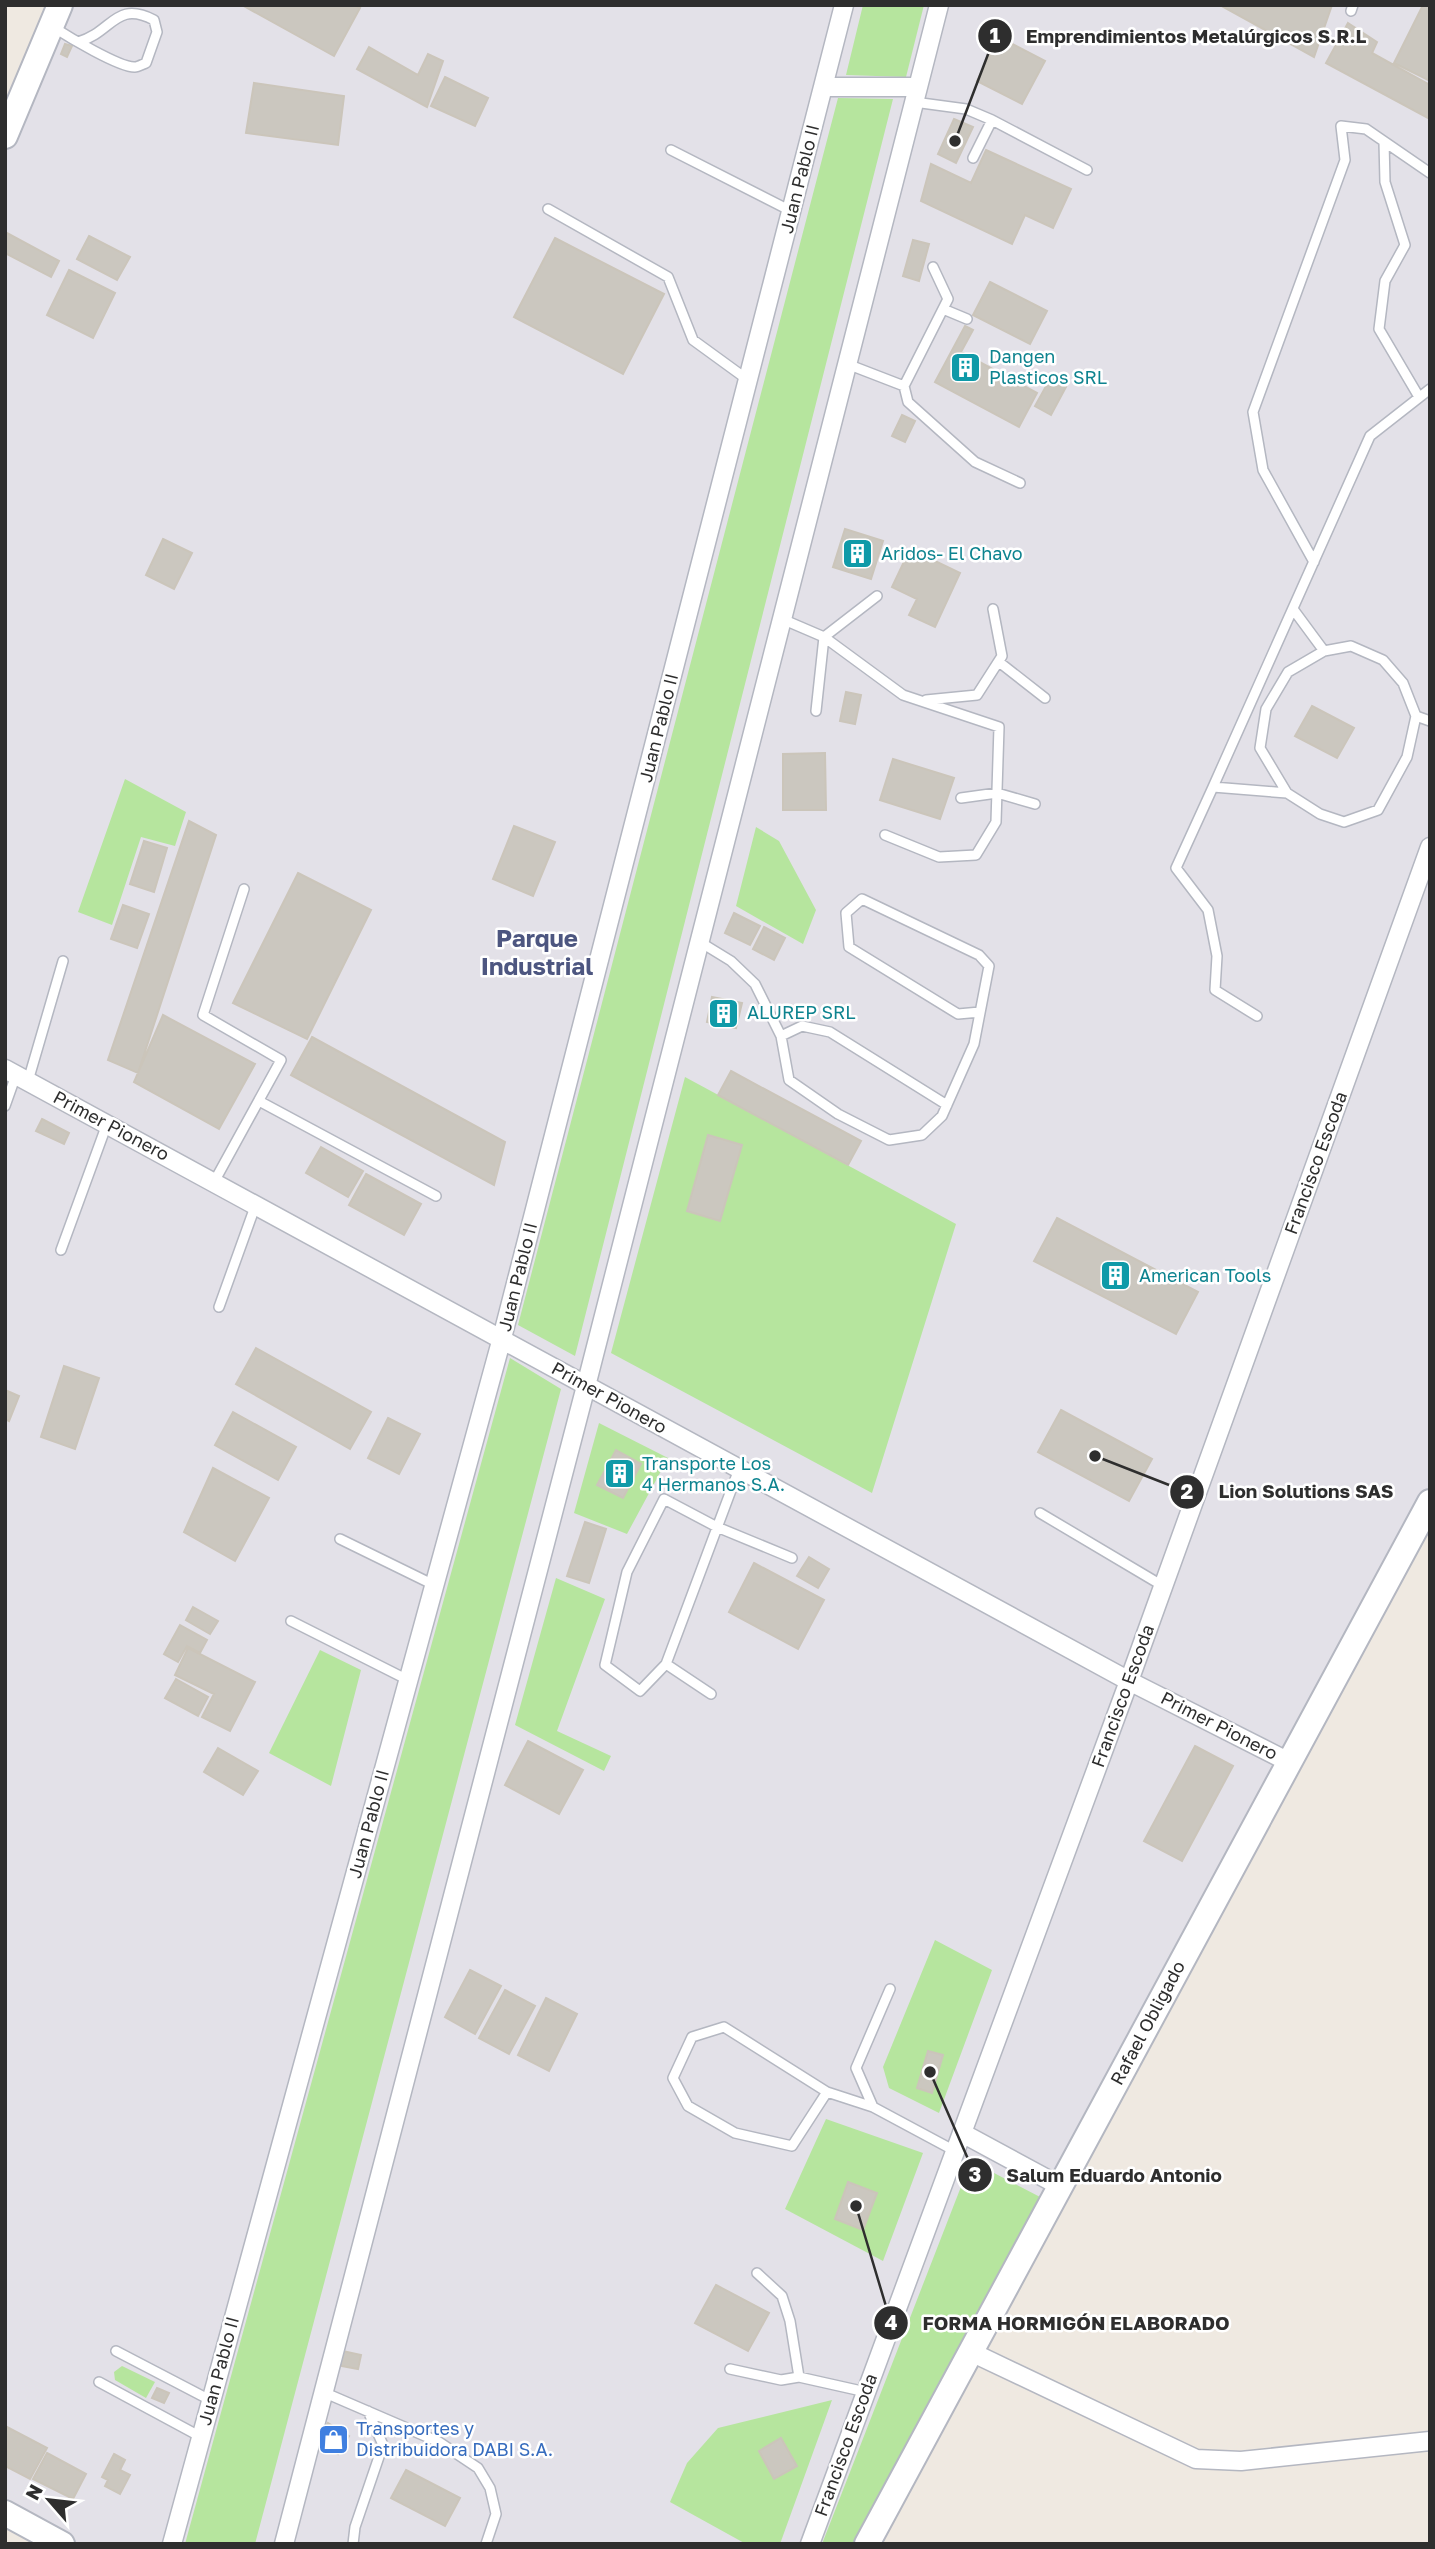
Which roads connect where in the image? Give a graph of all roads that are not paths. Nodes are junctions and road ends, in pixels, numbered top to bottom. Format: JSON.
{"nodes":[{"id":1,"x":844,"y":5,"type":"edge"},
{"id":2,"x":939,"y":5,"type":"edge"},
{"id":3,"x":56,"y":15,"type":"edge"},
{"id":4,"x":78,"y":42,"type":"junction"},
{"id":5,"x":823,"y":88,"type":"junction"},
{"id":6,"x":916,"y":95,"type":"junction"},
{"id":7,"x":992,"y":120,"type":"junction"},
{"id":8,"x":5,"y":136,"type":"edge"},
{"id":9,"x":1384,"y":142,"type":"junction"},
{"id":10,"x":671,"y":150,"type":"dead end"},
{"id":11,"x":974,"y":158,"type":"dead end"},
{"id":12,"x":1087,"y":170,"type":"dead end"},
{"id":13,"x":1430,"y":173,"type":"edge"},
{"id":14,"x":548,"y":209,"type":"dead end"},
{"id":15,"x":792,"y":211,"type":"junction"},
{"id":16,"x":933,"y":267,"type":"dead end"},
{"id":17,"x":943,"y":309,"type":"junction"},
{"id":18,"x":967,"y":319,"type":"dead end"},
{"id":19,"x":847,"y":364,"type":"junction"},
{"id":20,"x":748,"y":380,"type":"junction"},
{"id":21,"x":904,"y":386,"type":"junction"},
{"id":22,"x":1430,"y":388,"type":"edge"},
{"id":23,"x":1419,"y":397,"type":"junction"},
{"id":24,"x":1020,"y":483,"type":"dead end"},
{"id":25,"x":1314,"y":562,"type":"junction"},
{"id":26,"x":877,"y":596,"type":"dead end"},
{"id":27,"x":993,"y":609,"type":"dead end"},
{"id":28,"x":1293,"y":609,"type":"junction"},
{"id":29,"x":782,"y":619,"type":"junction"},
{"id":30,"x":824,"y":637,"type":"junction"},
{"id":31,"x":1324,"y":650,"type":"junction"},
{"id":32,"x":999,"y":662,"type":"junction"},
{"id":33,"x":1045,"y":698,"type":"dead end"},
{"id":34,"x":921,"y":701,"type":"junction"},
{"id":35,"x":816,"y":711,"type":"dead end"},
{"id":36,"x":1416,"y":716,"type":"junction"},
{"id":37,"x":1430,"y":721,"type":"edge"},
{"id":38,"x":1213,"y":787,"type":"junction"},
{"id":39,"x":997,"y":793,"type":"junction"},
{"id":40,"x":1287,"y":793,"type":"junction"},
{"id":41,"x":961,"y":798,"type":"dead end"},
{"id":42,"x":1035,"y":804,"type":"dead end"},
{"id":43,"x":885,"y":835,"type":"dead end"},
{"id":44,"x":1430,"y":847,"type":"edge"},
{"id":45,"x":244,"y":889,"type":"dead end"},
{"id":46,"x":699,"y":942,"type":"junction"},
{"id":47,"x":63,"y":961,"type":"dead end"},
{"id":48,"x":980,"y":1012,"type":"junction"},
{"id":49,"x":1256,"y":1016,"type":"dead end"},
{"id":50,"x":781,"y":1036,"type":"junction"},
{"id":51,"x":17,"y":1075,"type":"edge"},
{"id":52,"x":259,"y":1101,"type":"junction"},
{"id":53,"x":947,"y":1105,"type":"junction"},
{"id":54,"x":5,"y":1106,"type":"edge"},
{"id":55,"x":107,"y":1124,"type":"junction"},
{"id":56,"x":214,"y":1182,"type":"junction"},
{"id":57,"x":436,"y":1196,"type":"dead end"},
{"id":58,"x":256,"y":1204,"type":"junction"},
{"id":59,"x":61,"y":1250,"type":"dead end"},
{"id":60,"x":219,"y":1307,"type":"dead end"},
{"id":61,"x":502,"y":1338,"type":"junction"},
{"id":62,"x":586,"y":1386,"type":"junction"},
{"id":63,"x":739,"y":1469,"type":"junction"},
{"id":64,"x":1430,"y":1502,"type":"edge"},
{"id":65,"x":1040,"y":1513,"type":"dead end"},
{"id":66,"x":717,"y":1527,"type":"junction"},
{"id":67,"x":340,"y":1539,"type":"dead end"},
{"id":68,"x":792,"y":1558,"type":"dead end"},
{"id":69,"x":434,"y":1585,"type":"junction"},
{"id":70,"x":1163,"y":1586,"type":"junction"},
{"id":71,"x":291,"y":1621,"type":"dead end"},
{"id":72,"x":666,"y":1664,"type":"junction"},
{"id":73,"x":408,"y":1679,"type":"junction"},
{"id":74,"x":1129,"y":1681,"type":"junction"},
{"id":75,"x":711,"y":1694,"type":"dead end"},
{"id":76,"x":1289,"y":1762,"type":"junction"},
{"id":77,"x":890,"y":1989,"type":"dead end"},
{"id":78,"x":827,"y":2092,"type":"junction"},
{"id":79,"x":873,"y":2107,"type":"junction"},
{"id":80,"x":962,"y":2133,"type":"junction"},
{"id":81,"x":955,"y":2151,"type":"junction"},
{"id":82,"x":1060,"y":2186,"type":"junction"},
{"id":83,"x":757,"y":2273,"type":"dead end"},
{"id":84,"x":116,"y":2351,"type":"dead end"},
{"id":85,"x":971,"y":2352,"type":"junction"},
{"id":86,"x":730,"y":2369,"type":"dead end"},
{"id":87,"x":799,"y":2377,"type":"junction"},
{"id":88,"x":99,"y":2382,"type":"dead end"},
{"id":89,"x":323,"y":2392,"type":"junction"},
{"id":90,"x":866,"y":2392,"type":"junction"},
{"id":91,"x":210,"y":2400,"type":"junction"},
{"id":92,"x":369,"y":2411,"type":"junction"},
{"id":93,"x":201,"y":2437,"type":"junction"},
{"id":94,"x":1430,"y":2441,"type":"edge"},
{"id":95,"x":5,"y":2513,"type":"edge"},
{"id":96,"x":62,"y":2544,"type":"edge"},
{"id":97,"x":172,"y":2544,"type":"edge"},
{"id":98,"x":284,"y":2544,"type":"edge"},
{"id":99,"x":353,"y":2544,"type":"edge"},
{"id":100,"x":486,"y":2544,"type":"edge"},
{"id":101,"x":810,"y":2544,"type":"edge"},
{"id":102,"x":867,"y":2544,"type":"edge"}],
"edges":[{"from":1,"to":5,"type":"street","name":"Juan Pablo II"},
{"from":2,"to":6,"type":"street"},
{"from":3,"to":4,"type":"lane"},
{"from":3,"to":8,"type":"street"},
{"from":4,"to":4,"type":"lane"},
{"from":5,"to":6,"type":"street"},
{"from":5,"to":15,"type":"street","name":"Juan Pablo II"},
{"from":6,"to":7,"type":"lane"},
{"from":6,"to":19,"type":"street"},
{"from":7,"to":11,"type":"lane"},
{"from":7,"to":12,"type":"lane"},
{"from":9,"to":13,"type":"lane"},
{"from":9,"to":23,"type":"lane"},
{"from":9,"to":25,"type":"lane"},
{"from":10,"to":15,"type":"lane"},
{"from":14,"to":20,"type":"lane"},
{"from":15,"to":20,"type":"street","name":"Juan Pablo II"},
{"from":16,"to":17,"type":"lane"},
{"from":17,"to":18,"type":"lane"},
{"from":17,"to":21,"type":"lane"},
{"from":19,"to":21,"type":"lane"},
{"from":19,"to":29,"type":"street"},
{"from":20,"to":61,"type":"street","name":"Juan Pablo II"},
{"from":21,"to":24,"type":"lane"},
{"from":22,"to":23,"type":"lane"},
{"from":23,"to":25,"type":"lane"},
{"from":25,"to":28,"type":"lane"},
{"from":26,"to":30,"type":"lane"},
{"from":27,"to":32,"type":"lane"},
{"from":28,"to":31,"type":"lane"},
{"from":28,"to":38,"type":"lane"},
{"from":29,"to":30,"type":"lane"},
{"from":29,"to":46,"type":"street"},
{"from":30,"to":34,"type":"lane"},
{"from":30,"to":35,"type":"lane"},
{"from":31,"to":36,"type":"lane"},
{"from":31,"to":40,"type":"lane"},
{"from":32,"to":33,"type":"lane"},
{"from":32,"to":34,"type":"lane"},
{"from":34,"to":39,"type":"lane"},
{"from":36,"to":37,"type":"lane"},
{"from":36,"to":40,"type":"lane"},
{"from":38,"to":40,"type":"lane"},
{"from":38,"to":49,"type":"lane"},
{"from":39,"to":41,"type":"lane"},
{"from":39,"to":42,"type":"lane"},
{"from":39,"to":43,"type":"lane"},
{"from":44,"to":70,"type":"street","name":"Francisco Escoda"},
{"from":45,"to":52,"type":"lane"},
{"from":46,"to":50,"type":"lane"},
{"from":46,"to":62,"type":"street"},
{"from":47,"to":51,"type":"lane"},
{"from":48,"to":48,"type":"lane"},
{"from":48,"to":53,"type":"lane"},
{"from":50,"to":53,"type":"lane"},
{"from":50,"to":53,"type":"lane"},
{"from":51,"to":54,"type":"lane"},
{"from":51,"to":55,"type":"street","name":"Primer Pionero"},
{"from":52,"to":56,"type":"lane"},
{"from":52,"to":57,"type":"lane"},
{"from":55,"to":56,"type":"street","name":"Primer Pionero"},
{"from":55,"to":59,"type":"lane"},
{"from":56,"to":58,"type":"street","name":"Primer Pionero"},
{"from":58,"to":60,"type":"lane"},
{"from":58,"to":61,"type":"street","name":"Primer Pionero"},
{"from":61,"to":62,"type":"street","name":"Primer Pionero"},
{"from":61,"to":69,"type":"street","name":"Juan Pablo II"},
{"from":62,"to":63,"type":"street","name":"Primer Pionero"},
{"from":62,"to":89,"type":"street"},
{"from":63,"to":66,"type":"lane"},
{"from":63,"to":74,"type":"street","name":"Primer Pionero"},
{"from":64,"to":76,"type":"street","name":"Rafael Obligado"},
{"from":65,"to":70,"type":"lane"},
{"from":66,"to":68,"type":"lane"},
{"from":66,"to":72,"type":"lane"},
{"from":66,"to":72,"type":"lane"},
{"from":67,"to":69,"type":"lane"},
{"from":69,"to":73,"type":"street","name":"Juan Pablo II"},
{"from":70,"to":74,"type":"street","name":"Francisco Escoda"},
{"from":71,"to":73,"type":"lane"},
{"from":72,"to":75,"type":"lane"},
{"from":73,"to":91,"type":"street","name":"Juan Pablo II"},
{"from":74,"to":76,"type":"street","name":"Primer Pionero"},
{"from":74,"to":80,"type":"street","name":"Francisco Escoda"},
{"from":76,"to":82,"type":"street","name":"Rafael Obligado"},
{"from":77,"to":79,"type":"lane"},
{"from":78,"to":78,"type":"lane"},
{"from":78,"to":79,"type":"lane"},
{"from":79,"to":81,"type":"lane"},
{"from":80,"to":81,"type":"street","name":"Francisco Escoda"},
{"from":80,"to":82,"type":"street"},
{"from":81,"to":90,"type":"street","name":"Francisco Escoda"},
{"from":82,"to":85,"type":"street","name":"Rafael Obligado"},
{"from":83,"to":87,"type":"lane"},
{"from":84,"to":91,"type":"lane"},
{"from":85,"to":94,"type":"street"},
{"from":85,"to":102,"type":"street","name":"Rafael Obligado"},
{"from":86,"to":87,"type":"lane"},
{"from":87,"to":90,"type":"lane"},
{"from":88,"to":93,"type":"lane"},
{"from":89,"to":92,"type":"lane"},
{"from":89,"to":98,"type":"street"},
{"from":90,"to":101,"type":"street","name":"Francisco Escoda"},
{"from":91,"to":93,"type":"street","name":"Juan Pablo II"},
{"from":92,"to":99,"type":"lane"},
{"from":92,"to":100,"type":"lane"},
{"from":93,"to":97,"type":"street","name":"Juan Pablo II"},
{"from":95,"to":96,"type":"street"}]}
